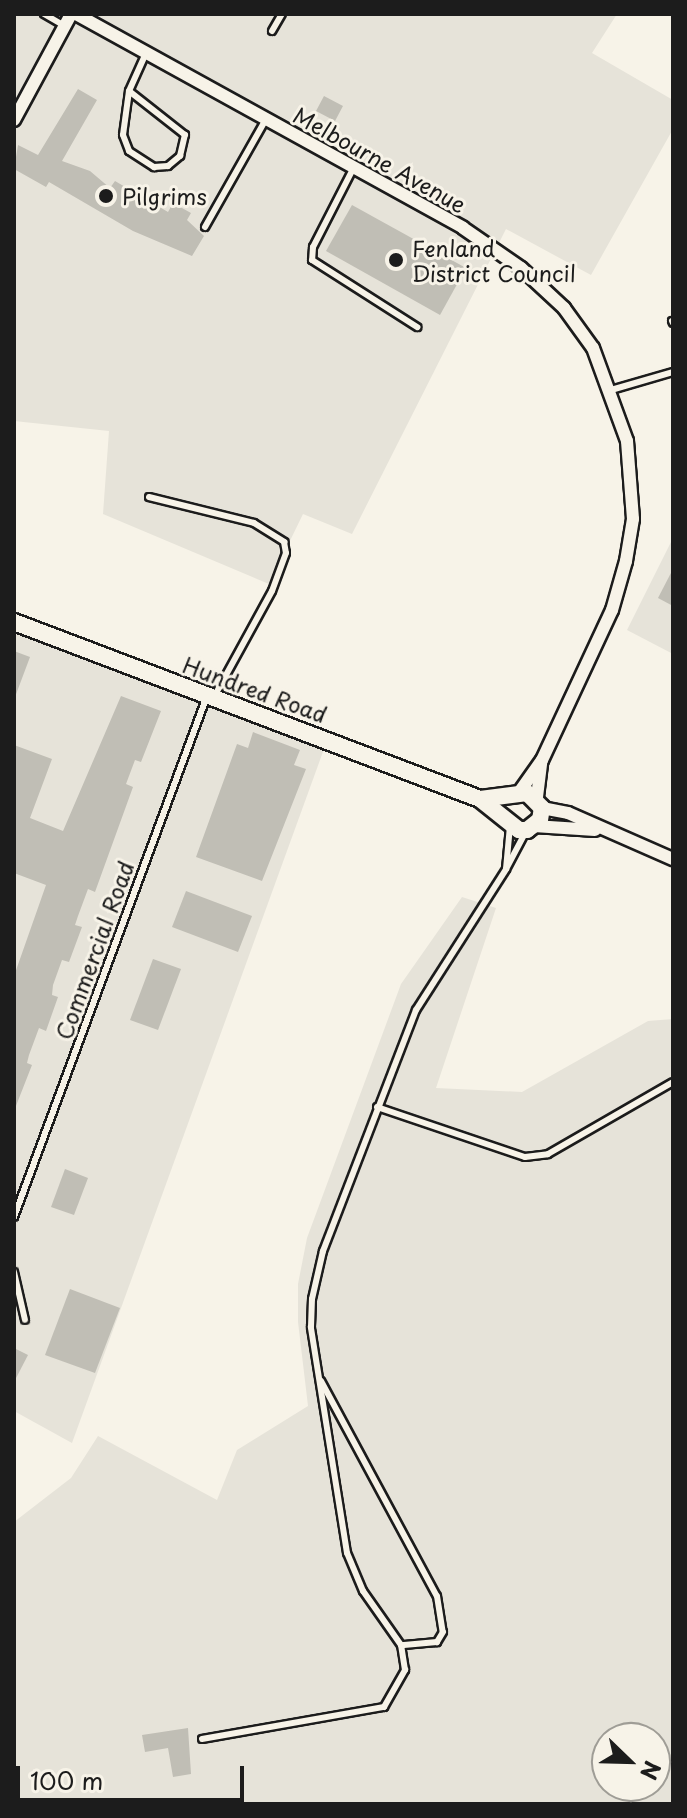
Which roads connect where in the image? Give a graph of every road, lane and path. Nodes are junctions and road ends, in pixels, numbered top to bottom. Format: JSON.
{"nodes":[{"id":1,"x":44,"y":14,"type":"edge"},
{"id":2,"x":282,"y":14,"type":"edge"},
{"id":3,"x":71,"y":18,"type":"edge"},
{"id":4,"x":272,"y":31,"type":"dead end"},
{"id":5,"x":146,"y":53,"type":"junction"},
{"id":6,"x":129,"y":91,"type":"junction"},
{"id":7,"x":266,"y":119,"type":"junction"},
{"id":8,"x":14,"y":120,"type":"edge"},
{"id":9,"x":354,"y":167,"type":"junction"},
{"id":10,"x":205,"y":227,"type":"dead end"},
{"id":11,"x":417,"y":327,"type":"dead end"},
{"id":12,"x":673,"y":372,"type":"edge"},
{"id":13,"x":611,"y":390,"type":"junction"},
{"id":14,"x":149,"y":497,"type":"dead end"},
{"id":15,"x":14,"y":622,"type":"edge"},
{"id":16,"x":210,"y":697,"type":"junction"},
{"id":17,"x":542,"y":760,"type":"junction"},
{"id":18,"x":513,"y":797,"type":"junction"},
{"id":19,"x":480,"y":799,"type":"junction"},
{"id":20,"x":539,"y":803,"type":"junction"},
{"id":21,"x":507,"y":822,"type":"junction"},
{"id":22,"x":531,"y":828,"type":"junction"},
{"id":23,"x":598,"y":830,"type":"junction"},
{"id":24,"x":673,"y":859,"type":"edge"},
{"id":25,"x":506,"y":869,"type":"junction"},
{"id":26,"x":673,"y":1082,"type":"edge"},
{"id":27,"x":377,"y":1107,"type":"junction"},
{"id":28,"x":14,"y":1217,"type":"edge"},
{"id":29,"x":14,"y":1272,"type":"edge"},
{"id":30,"x":25,"y":1320,"type":"dead end"},
{"id":31,"x":319,"y":1376,"type":"junction"},
{"id":32,"x":401,"y":1645,"type":"junction"},
{"id":33,"x":202,"y":1739,"type":"dead end"}],
"edges":[{"from":1,"to":3,"type":"lane"},
{"from":2,"to":4,"type":"lane"},
{"from":3,"to":5,"type":"street","name":"Melbourne Avenue"},
{"from":3,"to":8,"type":"street"},
{"from":5,"to":6,"type":"lane"},
{"from":5,"to":7,"type":"street","name":"Melbourne Avenue"},
{"from":6,"to":6,"type":"lane"},
{"from":7,"to":9,"type":"street","name":"Melbourne Avenue"},
{"from":7,"to":10,"type":"lane"},
{"from":9,"to":11,"type":"lane"},
{"from":9,"to":13,"type":"street","name":"Melbourne Avenue"},
{"from":12,"to":13,"type":"lane"},
{"from":13,"to":17,"type":"street","name":"Melbourne Avenue"},
{"from":14,"to":16,"type":"lane","name":"Commercial Road"},
{"from":15,"to":16,"type":"street","name":"Hundred Road"},
{"from":16,"to":19,"type":"street","name":"Hundred Road"},
{"from":16,"to":28,"type":"lane","name":"Commercial Road"},
{"from":17,"to":18,"type":"street","name":"Melbourne Avenue"},
{"from":17,"to":20,"type":"street","name":"Melbourne Avenue"},
{"from":18,"to":19,"type":"street","name":"Hundred Road"},
{"from":18,"to":20,"type":"street","name":"Hundred Road"},
{"from":18,"to":21,"type":"street"},
{"from":19,"to":21,"type":"street","name":"Hundred Road"},
{"from":20,"to":22,"type":"street"},
{"from":20,"to":23,"type":"street","name":"Hundred Road"},
{"from":21,"to":22,"type":"street","name":"Hundred Road"},
{"from":21,"to":25,"type":"lane"},
{"from":22,"to":23,"type":"street","name":"Hundred Road"},
{"from":22,"to":25,"type":"lane"},
{"from":23,"to":24,"type":"street","name":"Hundred Road"},
{"from":25,"to":27,"type":"lane"},
{"from":26,"to":27,"type":"lane"},
{"from":27,"to":31,"type":"lane"},
{"from":29,"to":30,"type":"lane"},
{"from":31,"to":32,"type":"lane"},
{"from":31,"to":32,"type":"lane"},
{"from":32,"to":33,"type":"lane"}]}
